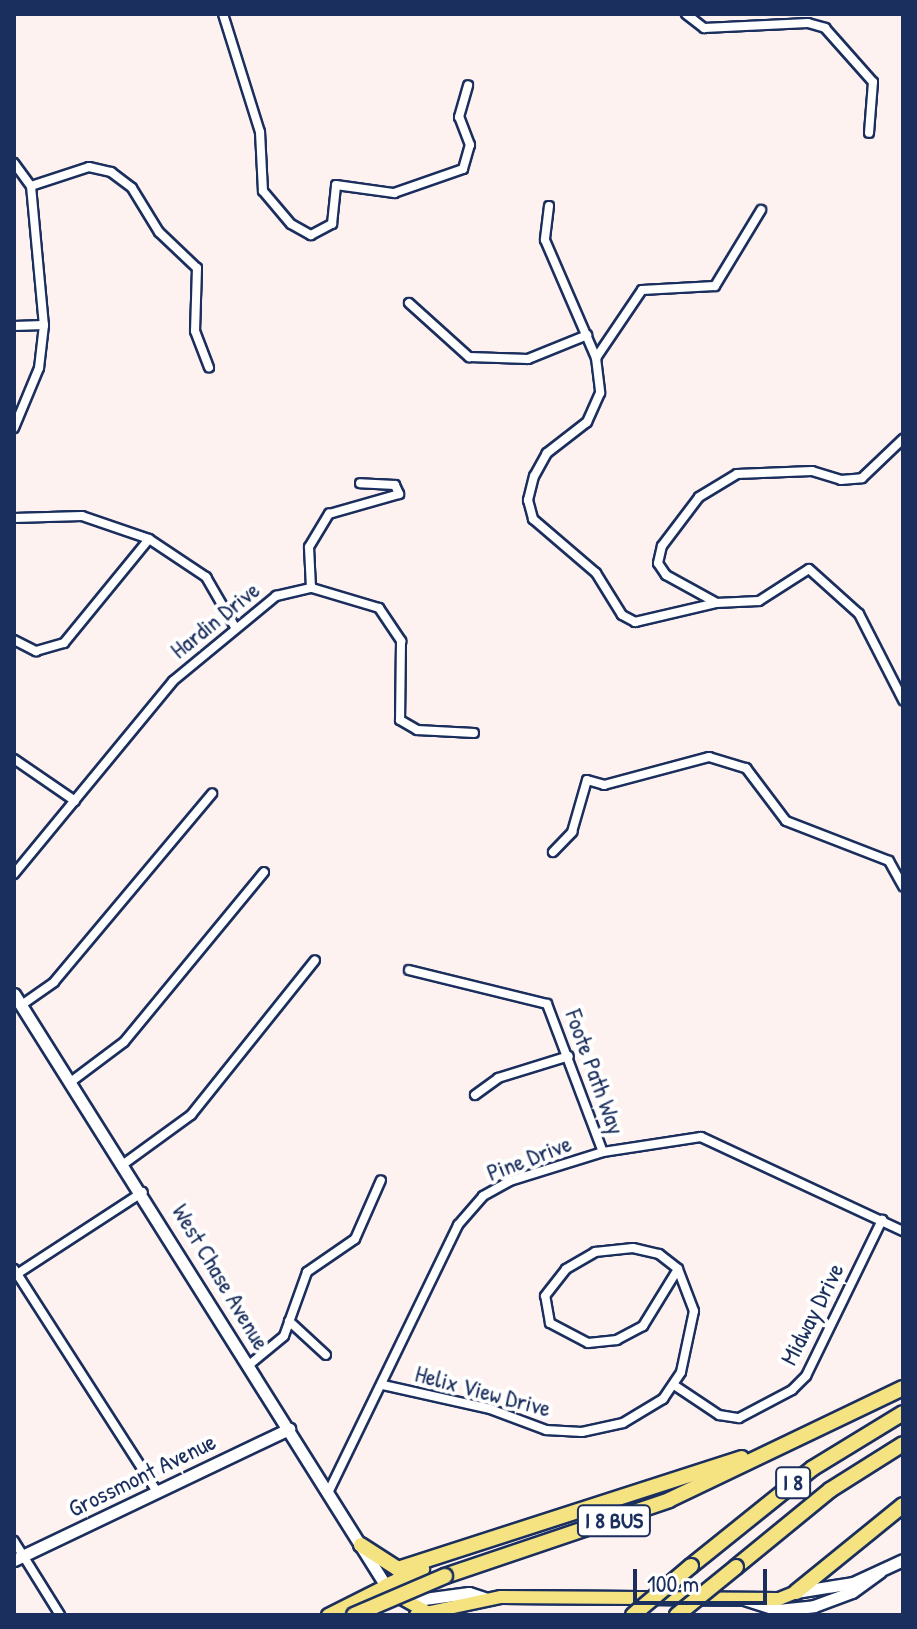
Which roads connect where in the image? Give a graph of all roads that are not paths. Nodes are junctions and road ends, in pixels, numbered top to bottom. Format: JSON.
{"nodes":[{"id":1,"x":223,"y":14,"type":"edge"},
{"id":2,"x":686,"y":14,"type":"edge"},
{"id":3,"x":468,"y":85,"type":"dead end"},
{"id":4,"x":869,"y":133,"type":"dead end"},
{"id":5,"x":14,"y":163,"type":"edge"},
{"id":6,"x":31,"y":186,"type":"junction"},
{"id":7,"x":549,"y":206,"type":"dead end"},
{"id":8,"x":761,"y":210,"type":"dead end"},
{"id":9,"x":409,"y":303,"type":"dead end"},
{"id":10,"x":44,"y":325,"type":"junction"},
{"id":11,"x":14,"y":326,"type":"edge"},
{"id":12,"x":587,"y":335,"type":"junction"},
{"id":13,"x":596,"y":358,"type":"junction"},
{"id":14,"x":209,"y":367,"type":"dead end"},
{"id":15,"x":14,"y":428,"type":"edge"},
{"id":16,"x":903,"y":439,"type":"edge"},
{"id":17,"x":360,"y":483,"type":"dead end"},
{"id":18,"x":14,"y":518,"type":"edge"},
{"id":19,"x":149,"y":539,"type":"junction"},
{"id":20,"x":311,"y":588,"type":"junction"},
{"id":21,"x":716,"y":603,"type":"junction"},
{"id":22,"x":235,"y":627,"type":"junction"},
{"id":23,"x":14,"y":640,"type":"edge"},
{"id":24,"x":903,"y":700,"type":"edge"},
{"id":25,"x":474,"y":733,"type":"dead end"},
{"id":26,"x":14,"y":759,"type":"edge"},
{"id":27,"x":212,"y":794,"type":"dead end"},
{"id":28,"x":75,"y":801,"type":"junction"},
{"id":29,"x":553,"y":852,"type":"dead end"},
{"id":30,"x":264,"y":872,"type":"dead end"},
{"id":31,"x":14,"y":874,"type":"edge"},
{"id":32,"x":903,"y":886,"type":"edge"},
{"id":33,"x":315,"y":960,"type":"dead end"},
{"id":34,"x":409,"y":970,"type":"dead end"},
{"id":35,"x":14,"y":994,"type":"edge"},
{"id":36,"x":23,"y":1004,"type":"junction"},
{"id":37,"x":569,"y":1056,"type":"junction"},
{"id":38,"x":72,"y":1081,"type":"junction"},
{"id":39,"x":475,"y":1095,"type":"dead end"},
{"id":40,"x":603,"y":1152,"type":"junction"},
{"id":41,"x":125,"y":1163,"type":"junction"},
{"id":42,"x":381,"y":1180,"type":"dead end"},
{"id":43,"x":143,"y":1192,"type":"junction"},
{"id":44,"x":882,"y":1220,"type":"junction"},
{"id":45,"x":903,"y":1231,"type":"edge"},
{"id":46,"x":678,"y":1269,"type":"junction"},
{"id":47,"x":16,"y":1272,"type":"edge"},
{"id":48,"x":289,"y":1321,"type":"junction"},
{"id":49,"x":326,"y":1355,"type":"dead end"},
{"id":50,"x":249,"y":1365,"type":"junction"},
{"id":51,"x":383,"y":1385,"type":"junction"},
{"id":52,"x":674,"y":1385,"type":"junction"},
{"id":53,"x":903,"y":1388,"type":"edge"},
{"id":54,"x":903,"y":1413,"type":"edge"},
{"id":55,"x":289,"y":1429,"type":"junction"},
{"id":56,"x":903,"y":1444,"type":"edge"},
{"id":57,"x":776,"y":1448,"type":"junction"},
{"id":58,"x":157,"y":1492,"type":"junction"},
{"id":59,"x":328,"y":1493,"type":"junction"},
{"id":60,"x":903,"y":1505,"type":"edge"},
{"id":61,"x":14,"y":1541,"type":"edge"},
{"id":62,"x":361,"y":1545,"type":"junction"},
{"id":63,"x":447,"y":1556,"type":"junction"},
{"id":64,"x":19,"y":1558,"type":"edge"},
{"id":65,"x":903,"y":1560,"type":"edge"},
{"id":66,"x":880,"y":1572,"type":"junction"},
{"id":67,"x":386,"y":1586,"type":"junction"},
{"id":68,"x":796,"y":1592,"type":"junction"},
{"id":69,"x":484,"y":1598,"type":"junction"},
{"id":70,"x":743,"y":1599,"type":"junction"},
{"id":71,"x":422,"y":1614,"type":"edge"},
{"id":72,"x":60,"y":1615,"type":"edge"},
{"id":73,"x":328,"y":1615,"type":"edge"},
{"id":74,"x":354,"y":1615,"type":"edge"},
{"id":75,"x":374,"y":1615,"type":"edge"},
{"id":76,"x":633,"y":1615,"type":"edge"},
{"id":77,"x":677,"y":1615,"type":"edge"}],
"edges":[{"from":1,"to":3,"type":"street"},
{"from":2,"to":4,"type":"street"},
{"from":5,"to":6,"type":"street"},
{"from":6,"to":10,"type":"street"},
{"from":6,"to":14,"type":"street"},
{"from":7,"to":12,"type":"street"},
{"from":8,"to":13,"type":"street"},
{"from":9,"to":12,"type":"street"},
{"from":10,"to":11,"type":"street"},
{"from":10,"to":15,"type":"street"},
{"from":12,"to":13,"type":"street"},
{"from":13,"to":21,"type":"street"},
{"from":16,"to":21,"type":"street"},
{"from":17,"to":20,"type":"street"},
{"from":18,"to":19,"type":"street"},
{"from":19,"to":22,"type":"street"},
{"from":19,"to":23,"type":"street"},
{"from":20,"to":22,"type":"street","name":"Hardin Drive"},
{"from":20,"to":25,"type":"street","name":"Hardin Drive"},
{"from":21,"to":24,"type":"street"},
{"from":22,"to":28,"type":"street","name":"Hardin Drive"},
{"from":26,"to":28,"type":"street"},
{"from":27,"to":36,"type":"street"},
{"from":28,"to":31,"type":"street","name":"Hardin Drive"},
{"from":29,"to":32,"type":"street"},
{"from":30,"to":38,"type":"street"},
{"from":33,"to":41,"type":"street"},
{"from":34,"to":37,"type":"street","name":"Foote Path Way"},
{"from":35,"to":36,"type":"main road","name":"West Chase Avenue"},
{"from":36,"to":38,"type":"main road","name":"West Chase Avenue"},
{"from":37,"to":39,"type":"street"},
{"from":37,"to":40,"type":"street","name":"Foote Path Way"},
{"from":38,"to":41,"type":"main road","name":"West Chase Avenue"},
{"from":40,"to":44,"type":"street","name":"Pine Drive"},
{"from":40,"to":51,"type":"street","name":"Pine Drive"},
{"from":41,"to":43,"type":"main road","name":"West Chase Avenue"},
{"from":42,"to":48,"type":"street"},
{"from":43,"to":47,"type":"street"},
{"from":43,"to":50,"type":"main road","name":"West Chase Avenue"},
{"from":44,"to":45,"type":"street","name":"Pine Drive"},
{"from":44,"to":52,"type":"street","name":"Midway Drive"},
{"from":46,"to":46,"type":"street"},
{"from":46,"to":52,"type":"street","name":"Helix View Drive"},
{"from":47,"to":58,"type":"street"},
{"from":48,"to":49,"type":"street"},
{"from":48,"to":50,"type":"street"},
{"from":50,"to":55,"type":"main road","name":"West Chase Avenue"},
{"from":51,"to":52,"type":"street","name":"Helix View Drive"},
{"from":51,"to":59,"type":"street","name":"Pine Drive"},
{"from":53,"to":57,"type":"highway","number":"I 8 BUS"},
{"from":54,"to":76,"type":"highway","number":"I 8","bridge":true},
{"from":55,"to":58,"type":"main road","name":"Grossmont Avenue"},
{"from":55,"to":59,"type":"main road","name":"West Chase Avenue"},
{"from":56,"to":77,"type":"highway","number":"I 8","bridge":true},
{"from":57,"to":63,"type":"highway"},
{"from":57,"to":74,"type":"highway","number":"I 8 BUS","bridge":true},
{"from":58,"to":64,"type":"main road","name":"Grossmont Avenue"},
{"from":59,"to":62,"type":"main road","name":"West Chase Avenue"},
{"from":60,"to":68,"type":"highway"},
{"from":61,"to":64,"type":"street"},
{"from":62,"to":63,"type":"highway"},
{"from":62,"to":67,"type":"main road","name":"West Chase Avenue"},
{"from":63,"to":67,"type":"highway"},
{"from":64,"to":72,"type":"street"},
{"from":65,"to":66,"type":"main road"},
{"from":66,"to":68,"type":"main road"},
{"from":66,"to":70,"type":"main road"},
{"from":67,"to":69,"type":"main road"},
{"from":67,"to":71,"type":"main road"},
{"from":67,"to":73,"type":"main road"},
{"from":67,"to":75,"type":"main road"},
{"from":68,"to":70,"type":"main road"},
{"from":69,"to":70,"type":"main road"},
{"from":69,"to":71,"type":"main road"}]}
